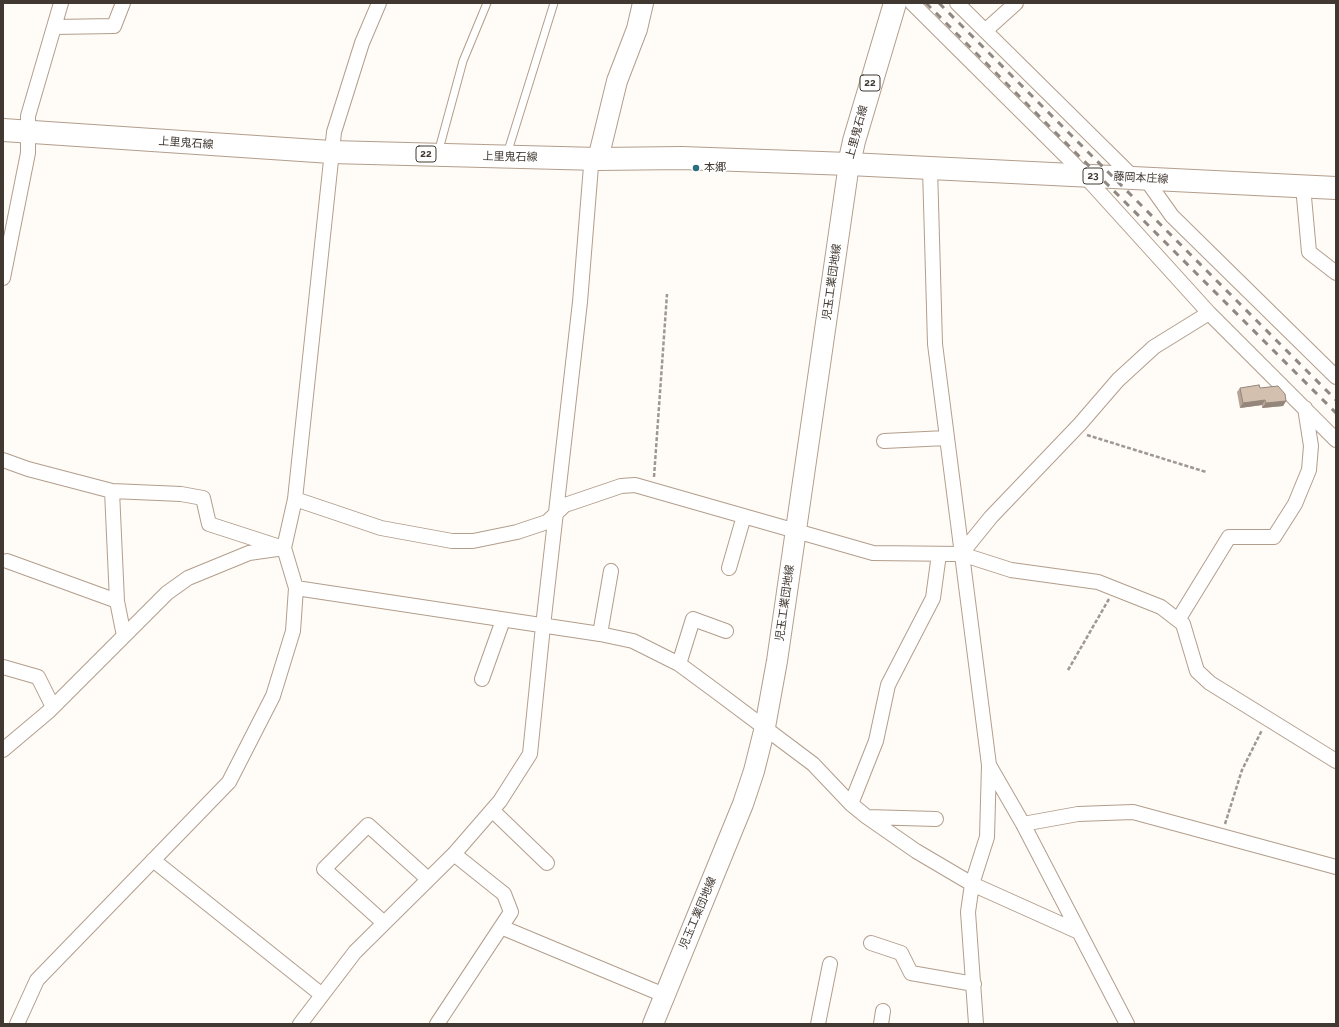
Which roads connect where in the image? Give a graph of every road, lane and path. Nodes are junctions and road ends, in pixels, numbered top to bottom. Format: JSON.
{"nodes":[{"id":1,"x":61,"y":3,"type":"edge"},
{"id":2,"x":123,"y":3,"type":"edge"},
{"id":3,"x":379,"y":3,"type":"edge"},
{"id":4,"x":487,"y":3,"type":"edge"},
{"id":5,"x":554,"y":3,"type":"edge"},
{"id":6,"x":643,"y":3,"type":"edge"},
{"id":7,"x":895,"y":3,"type":"edge"},
{"id":8,"x":912,"y":3,"type":"edge"},
{"id":9,"x":957,"y":3,"type":"edge"},
{"id":10,"x":1016,"y":3,"type":"edge"},
{"id":11,"x":54,"y":27,"type":"junction"},
{"id":12,"x":985,"y":31,"type":"junction"},
{"id":13,"x":3,"y":130,"type":"edge"},
{"id":14,"x":28,"y":131,"type":"junction"},
{"id":15,"x":331,"y":152,"type":"junction"},
{"id":16,"x":438,"y":155,"type":"junction"},
{"id":17,"x":506,"y":157,"type":"junction"},
{"id":18,"x":598,"y":159,"type":"junction"},
{"id":19,"x":849,"y":164,"type":"junction"},
{"id":20,"x":930,"y":168,"type":"junction"},
{"id":21,"x":1082,"y":175,"type":"junction"},
{"id":22,"x":1140,"y":178,"type":"junction"},
{"id":23,"x":1302,"y":186,"type":"junction"},
{"id":24,"x":1336,"y":188,"type":"edge"},
{"id":25,"x":1336,"y":273,"type":"edge"},
{"id":26,"x":3,"y":278,"type":"edge"},
{"id":27,"x":666,"y":294,"type":"dead end"},
{"id":28,"x":1209,"y":313,"type":"junction"},
{"id":29,"x":1336,"y":377,"type":"edge"},
{"id":30,"x":1305,"y":408,"type":"junction"},
{"id":31,"x":1073,"y":431,"type":"junction"},
{"id":32,"x":946,"y":438,"type":"junction"},
{"id":33,"x":1336,"y":440,"type":"edge"},
{"id":34,"x":884,"y":441,"type":"dead end"},
{"id":35,"x":3,"y":460,"type":"edge"},
{"id":36,"x":1206,"y":472,"type":"dead end"},
{"id":37,"x":653,"y":490,"type":"junction"},
{"id":38,"x":112,"y":492,"type":"junction"},
{"id":39,"x":295,"y":499,"type":"junction"},
{"id":40,"x":555,"y":514,"type":"junction"},
{"id":41,"x":744,"y":516,"type":"junction"},
{"id":42,"x":795,"y":531,"type":"junction"},
{"id":43,"x":284,"y":548,"type":"junction"},
{"id":44,"x":939,"y":554,"type":"junction"},
{"id":45,"x":961,"y":554,"type":"junction"},
{"id":46,"x":6,"y":561,"type":"dead end"},
{"id":47,"x":729,"y":568,"type":"dead end"},
{"id":48,"x":611,"y":571,"type":"dead end"},
{"id":49,"x":296,"y":588,"type":"junction"},
{"id":50,"x":1115,"y":588,"type":"junction"},
{"id":51,"x":117,"y":601,"type":"junction"},
{"id":52,"x":503,"y":620,"type":"junction"},
{"id":53,"x":1178,"y":620,"type":"junction"},
{"id":54,"x":543,"y":626,"type":"junction"},
{"id":55,"x":726,"y":631,"type":"dead end"},
{"id":56,"x":600,"y":634,"type":"junction"},
{"id":57,"x":124,"y":636,"type":"junction"},
{"id":58,"x":679,"y":664,"type":"junction"},
{"id":59,"x":3,"y":667,"type":"edge"},
{"id":60,"x":1068,"y":670,"type":"dead end"},
{"id":61,"x":482,"y":679,"type":"dead end"},
{"id":62,"x":53,"y":707,"type":"junction"},
{"id":63,"x":1268,"y":719,"type":"junction"},
{"id":64,"x":765,"y":727,"type":"junction"},
{"id":65,"x":3,"y":750,"type":"edge"},
{"id":66,"x":1336,"y":761,"type":"edge"},
{"id":67,"x":989,"y":765,"type":"junction"},
{"id":68,"x":851,"y":804,"type":"junction"},
{"id":69,"x":492,"y":810,"type":"junction"},
{"id":70,"x":866,"y":817,"type":"junction"},
{"id":71,"x":936,"y":819,"type":"dead end"},
{"id":72,"x":1023,"y":824,"type":"junction"},
{"id":73,"x":1222,"y":836,"type":"junction"},
{"id":74,"x":454,"y":854,"type":"junction"},
{"id":75,"x":153,"y":860,"type":"junction"},
{"id":76,"x":547,"y":863,"type":"dead end"},
{"id":77,"x":1336,"y":867,"type":"edge"},
{"id":78,"x":428,"y":879,"type":"junction"},
{"id":79,"x":972,"y":884,"type":"junction"},
{"id":80,"x":384,"y":923,"type":"junction"},
{"id":81,"x":501,"y":927,"type":"junction"},
{"id":82,"x":1079,"y":932,"type":"junction"},
{"id":83,"x":871,"y":943,"type":"dead end"},
{"id":84,"x":830,"y":964,"type":"dead end"},
{"id":85,"x":974,"y":984,"type":"junction"},
{"id":86,"x":322,"y":995,"type":"junction"},
{"id":87,"x":664,"y":995,"type":"junction"},
{"id":88,"x":17,"y":1024,"type":"edge"},
{"id":89,"x":300,"y":1024,"type":"edge"},
{"id":90,"x":438,"y":1024,"type":"edge"},
{"id":91,"x":653,"y":1024,"type":"edge"},
{"id":92,"x":818,"y":1024,"type":"edge"},
{"id":93,"x":976,"y":1024,"type":"edge"},
{"id":94,"x":1128,"y":1024,"type":"edge"}],
"edges":[{"from":1,"to":11,"type":"street"},
{"from":2,"to":11,"type":"street"},
{"from":3,"to":15,"type":"street"},
{"from":4,"to":16,"type":"lane"},
{"from":5,"to":17,"type":"lane"},
{"from":6,"to":18,"type":"street"},
{"from":7,"to":19,"type":"main road","name":"上里鬼石線","number":"22"},
{"from":8,"to":21,"type":"street"},
{"from":9,"to":12,"type":"street"},
{"from":10,"to":12,"type":"street"},
{"from":11,"to":14,"type":"street"},
{"from":12,"to":22,"type":"street"},
{"from":13,"to":14,"type":"main road","name":"上里鬼石線","number":"22"},
{"from":14,"to":15,"type":"main road","name":"上里鬼石線","number":"22"},
{"from":14,"to":26,"type":"street"},
{"from":15,"to":16,"type":"main road","name":"上里鬼石線","number":"22"},
{"from":15,"to":39,"type":"street"},
{"from":16,"to":17,"type":"main road","name":"上里鬼石線","number":"22"},
{"from":17,"to":18,"type":"main road","name":"上里鬼石線","number":"22"},
{"from":18,"to":19,"type":"main road","name":"上里鬼石線","number":"22"},
{"from":18,"to":40,"type":"street"},
{"from":19,"to":20,"type":"main road","name":"藤岡本庄線","number":"23"},
{"from":19,"to":42,"type":"street","name":"児玉工業団地線"},
{"from":20,"to":21,"type":"main road","name":"藤岡本庄線","number":"23"},
{"from":20,"to":32,"type":"street"},
{"from":21,"to":22,"type":"main road","name":"藤岡本庄線","number":"23"},
{"from":21,"to":28,"type":"street"},
{"from":22,"to":23,"type":"main road","name":"藤岡本庄線","number":"23"},
{"from":22,"to":29,"type":"street"},
{"from":23,"to":24,"type":"main road","name":"藤岡本庄線","number":"23"},
{"from":23,"to":25,"type":"street"},
{"from":27,"to":37,"type":"path"},
{"from":28,"to":30,"type":"street"},
{"from":28,"to":31,"type":"street"},
{"from":30,"to":33,"type":"street"},
{"from":30,"to":53,"type":"street"},
{"from":31,"to":36,"type":"path"},
{"from":31,"to":45,"type":"street"},
{"from":32,"to":34,"type":"street"},
{"from":32,"to":45,"type":"street"},
{"from":35,"to":38,"type":"street"},
{"from":37,"to":40,"type":"street"},
{"from":37,"to":41,"type":"street"},
{"from":38,"to":43,"type":"street"},
{"from":38,"to":51,"type":"street"},
{"from":39,"to":40,"type":"street"},
{"from":39,"to":43,"type":"street"},
{"from":40,"to":54,"type":"street"},
{"from":41,"to":42,"type":"street"},
{"from":41,"to":47,"type":"street"},
{"from":42,"to":44,"type":"street"},
{"from":42,"to":64,"type":"street","name":"児玉工業団地線"},
{"from":43,"to":49,"type":"street"},
{"from":43,"to":57,"type":"street"},
{"from":44,"to":45,"type":"street"},
{"from":44,"to":68,"type":"street"},
{"from":45,"to":50,"type":"street"},
{"from":45,"to":67,"type":"street"},
{"from":46,"to":51,"type":"street"},
{"from":48,"to":56,"type":"street"},
{"from":49,"to":52,"type":"street"},
{"from":49,"to":75,"type":"street"},
{"from":50,"to":53,"type":"street"},
{"from":50,"to":60,"type":"path"},
{"from":51,"to":57,"type":"street"},
{"from":52,"to":54,"type":"street"},
{"from":52,"to":61,"type":"street"},
{"from":53,"to":63,"type":"street"},
{"from":54,"to":56,"type":"street"},
{"from":54,"to":69,"type":"street"},
{"from":55,"to":58,"type":"street"},
{"from":56,"to":58,"type":"street"},
{"from":57,"to":62,"type":"street"},
{"from":58,"to":64,"type":"street"},
{"from":59,"to":62,"type":"street"},
{"from":62,"to":65,"type":"street"},
{"from":63,"to":66,"type":"street"},
{"from":63,"to":73,"type":"path"},
{"from":64,"to":68,"type":"street"},
{"from":64,"to":87,"type":"street","name":"児玉工業団地線"},
{"from":67,"to":72,"type":"street"},
{"from":67,"to":79,"type":"street"},
{"from":68,"to":70,"type":"street"},
{"from":69,"to":74,"type":"street"},
{"from":69,"to":76,"type":"street"},
{"from":70,"to":71,"type":"street"},
{"from":70,"to":79,"type":"street"},
{"from":72,"to":73,"type":"street"},
{"from":72,"to":82,"type":"street"},
{"from":73,"to":77,"type":"street"},
{"from":74,"to":78,"type":"street"},
{"from":74,"to":81,"type":"street"},
{"from":75,"to":86,"type":"street"},
{"from":75,"to":88,"type":"street"},
{"from":78,"to":80,"type":"street"},
{"from":78,"to":80,"type":"street"},
{"from":79,"to":82,"type":"street"},
{"from":79,"to":85,"type":"street"},
{"from":80,"to":86,"type":"street"},
{"from":81,"to":87,"type":"street"},
{"from":81,"to":90,"type":"street"},
{"from":82,"to":94,"type":"street"},
{"from":83,"to":85,"type":"street"},
{"from":84,"to":92,"type":"street"},
{"from":85,"to":93,"type":"street"},
{"from":86,"to":89,"type":"street"},
{"from":87,"to":91,"type":"street","name":"児玉工業団地線"}]}
